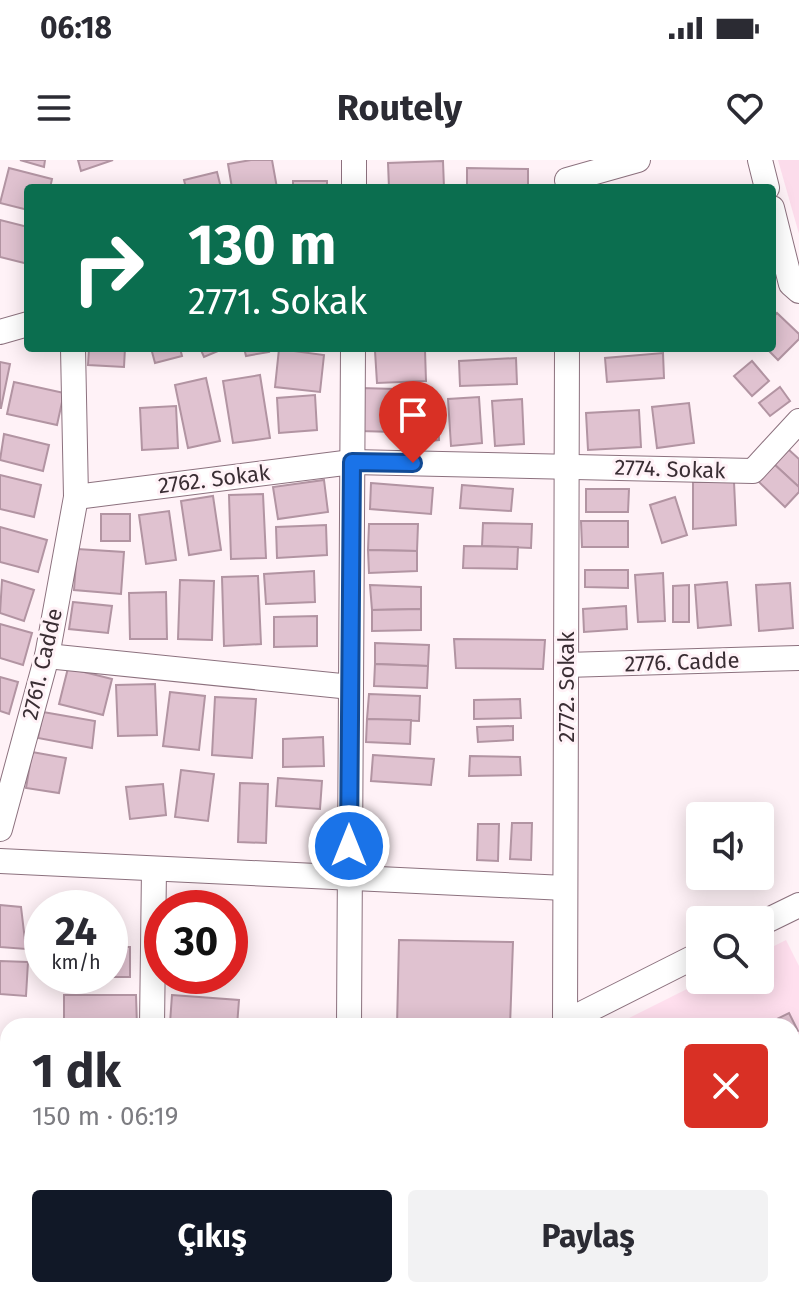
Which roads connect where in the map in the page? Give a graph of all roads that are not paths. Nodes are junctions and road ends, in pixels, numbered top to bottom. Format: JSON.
{"nodes":[{"id":1,"x":354,"y":160,"type":"edge"},
{"id":2,"x":638,"y":160,"type":"edge"},
{"id":3,"x":760,"y":160,"type":"edge"},
{"id":4,"x":567,"y":176,"type":"edge"},
{"id":5,"x":354,"y":184,"type":"edge"},
{"id":6,"x":766,"y":184,"type":"edge"},
{"id":7,"x":776,"y":224,"type":"edge"},
{"id":8,"x":799,"y":291,"type":"edge"},
{"id":9,"x":24,"y":325,"type":"edge"},
{"id":10,"x":0,"y":332,"type":"edge"},
{"id":11,"x":73,"y":352,"type":"edge"},
{"id":12,"x":353,"y":352,"type":"edge"},
{"id":13,"x":567,"y":352,"type":"edge"},
{"id":14,"x":799,"y":421,"type":"edge"},
{"id":15,"x":352,"y":462,"type":"junction"},
{"id":16,"x":566,"y":466,"type":"junction"},
{"id":17,"x":76,"y":497,"type":"junction"},
{"id":18,"x":47,"y":656,"type":"junction"},
{"id":19,"x":799,"y":658,"type":"edge"},
{"id":20,"x":566,"y":665,"type":"junction"},
{"id":21,"x":351,"y":687,"type":"junction"},
{"id":22,"x":0,"y":829,"type":"edge"},
{"id":23,"x":0,"y":861,"type":"edge"},
{"id":24,"x":154,"y":869,"type":"junction"},
{"id":25,"x":349,"y":878,"type":"junction"},
{"id":26,"x":565,"y":888,"type":"junction"},
{"id":27,"x":799,"y":905,"type":"edge"},
{"id":28,"x":774,"y":917,"type":"edge"},
{"id":29,"x":686,"y":961,"type":"edge"},
{"id":30,"x":152,"y":1018,"type":"edge"},
{"id":31,"x":349,"y":1018,"type":"edge"},
{"id":32,"x":565,"y":1018,"type":"edge"},
{"id":33,"x":577,"y":1018,"type":"edge"}],
"edges":[{"from":1,"to":5,"type":"street"},
{"from":2,"to":4,"type":"street"},
{"from":3,"to":6,"type":"street"},
{"from":7,"to":8,"type":"street"},
{"from":9,"to":10,"type":"street"},
{"from":11,"to":17,"type":"street","name":"2761. Cadde"},
{"from":12,"to":15,"type":"street"},
{"from":13,"to":16,"type":"street","name":"2772. Sokak"},
{"from":14,"to":16,"type":"street","name":"2774. Sokak"},
{"from":15,"to":16,"type":"street","name":"2774. Sokak"},
{"from":15,"to":17,"type":"street","name":"2762. Sokak"},
{"from":15,"to":21,"type":"street"},
{"from":16,"to":20,"type":"street","name":"2772. Sokak"},
{"from":17,"to":18,"type":"street","name":"2761. Cadde"},
{"from":18,"to":21,"type":"street"},
{"from":18,"to":22,"type":"street","name":"2761. Cadde"},
{"from":19,"to":20,"type":"street","name":"2776. Cadde"},
{"from":20,"to":26,"type":"street","name":"2772. Sokak"},
{"from":21,"to":25,"type":"street"},
{"from":23,"to":24,"type":"street"},
{"from":24,"to":25,"type":"street"},
{"from":24,"to":30,"type":"street"},
{"from":25,"to":26,"type":"street"},
{"from":25,"to":31,"type":"street"},
{"from":26,"to":32,"type":"street","name":"2772. Sokak"},
{"from":27,"to":28,"type":"street"},
{"from":29,"to":33,"type":"street"}]}
